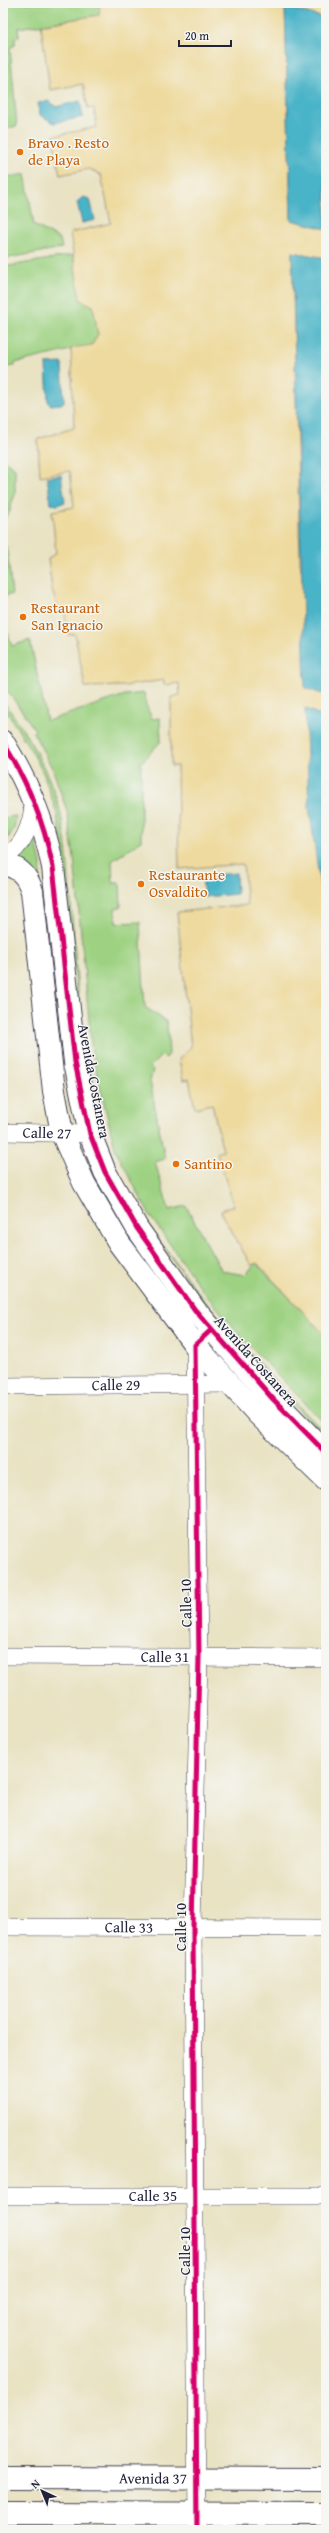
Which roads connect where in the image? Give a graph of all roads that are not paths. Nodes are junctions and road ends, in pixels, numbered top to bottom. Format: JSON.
{"nodes":[{"id":1,"x":3,"y":742,"type":"edge"},
{"id":2,"x":34,"y":798,"type":"junction"},
{"id":3,"x":3,"y":858,"type":"edge"},
{"id":4,"x":3,"y":864,"type":"edge"},
{"id":5,"x":3,"y":1132,"type":"edge"},
{"id":6,"x":62,"y":1133,"type":"junction"},
{"id":7,"x":90,"y":1134,"type":"junction"},
{"id":8,"x":211,"y":1330,"type":"junction"},
{"id":9,"x":195,"y":1345,"type":"junction"},
{"id":10,"x":195,"y":1383,"type":"junction"},
{"id":11,"x":230,"y":1384,"type":"junction"},
{"id":12,"x":3,"y":1386,"type":"edge"},
{"id":13,"x":318,"y":1459,"type":"edge"},
{"id":14,"x":326,"y":1480,"type":"edge"},
{"id":15,"x":326,"y":1485,"type":"edge"},
{"id":16,"x":3,"y":1656,"type":"edge"},
{"id":17,"x":199,"y":1657,"type":"junction"},
{"id":18,"x":326,"y":1658,"type":"edge"},
{"id":19,"x":3,"y":1927,"type":"edge"},
{"id":20,"x":193,"y":1927,"type":"junction"},
{"id":21,"x":326,"y":1928,"type":"edge"},
{"id":22,"x":196,"y":2195,"type":"junction"},
{"id":23,"x":3,"y":2196,"type":"edge"},
{"id":24,"x":326,"y":2196,"type":"edge"},
{"id":25,"x":3,"y":2478,"type":"edge"},
{"id":26,"x":197,"y":2479,"type":"junction"},
{"id":27,"x":326,"y":2479,"type":"edge"},
{"id":28,"x":3,"y":2513,"type":"edge"},
{"id":29,"x":326,"y":2514,"type":"edge"},
{"id":30,"x":197,"y":2522,"type":"edge"}],
"edges":[{"from":1,"to":2,"type":"main road","name":"Avenida Costanera"},
{"from":2,"to":3,"type":"street"},
{"from":2,"to":7,"type":"main road","name":"Avenida Costanera"},
{"from":4,"to":6,"type":"main road","name":"Avenida Costanera"},
{"from":5,"to":6,"type":"street","name":"Calle 27"},
{"from":6,"to":7,"type":"street","name":"Calle 27"},
{"from":6,"to":9,"type":"main road","name":"Avenida Costanera"},
{"from":7,"to":8,"type":"main road","name":"Avenida Costanera"},
{"from":8,"to":9,"type":"street"},
{"from":8,"to":13,"type":"main road","name":"Avenida Costanera"},
{"from":9,"to":10,"type":"street","name":"Calle 10"},
{"from":9,"to":11,"type":"main road","name":"Avenida Costanera"},
{"from":10,"to":11,"type":"street","name":"Calle 29"},
{"from":10,"to":12,"type":"street","name":"Calle 29"},
{"from":10,"to":17,"type":"street","name":"Calle 10"},
{"from":11,"to":13,"type":"main road","name":"Avenida Costanera"},
{"from":13,"to":14,"type":"main road","name":"Avenida Costanera"},
{"from":13,"to":15,"type":"street"},
{"from":16,"to":17,"type":"street","name":"Calle 31"},
{"from":17,"to":18,"type":"street","name":"Calle 31"},
{"from":17,"to":20,"type":"street","name":"Calle 10"},
{"from":19,"to":20,"type":"street","name":"Calle 33"},
{"from":20,"to":21,"type":"street","name":"Calle 33"},
{"from":20,"to":22,"type":"street","name":"Calle 10"},
{"from":22,"to":23,"type":"street","name":"Calle 35"},
{"from":22,"to":24,"type":"street","name":"Calle 35"},
{"from":22,"to":26,"type":"street","name":"Calle 10"},
{"from":25,"to":26,"type":"main road","name":"Avenida 37"},
{"from":26,"to":27,"type":"main road","name":"Avenida 37"},
{"from":26,"to":30,"type":"street","name":"Calle 10"},
{"from":28,"to":30,"type":"main road"},
{"from":29,"to":30,"type":"main road"}]}
